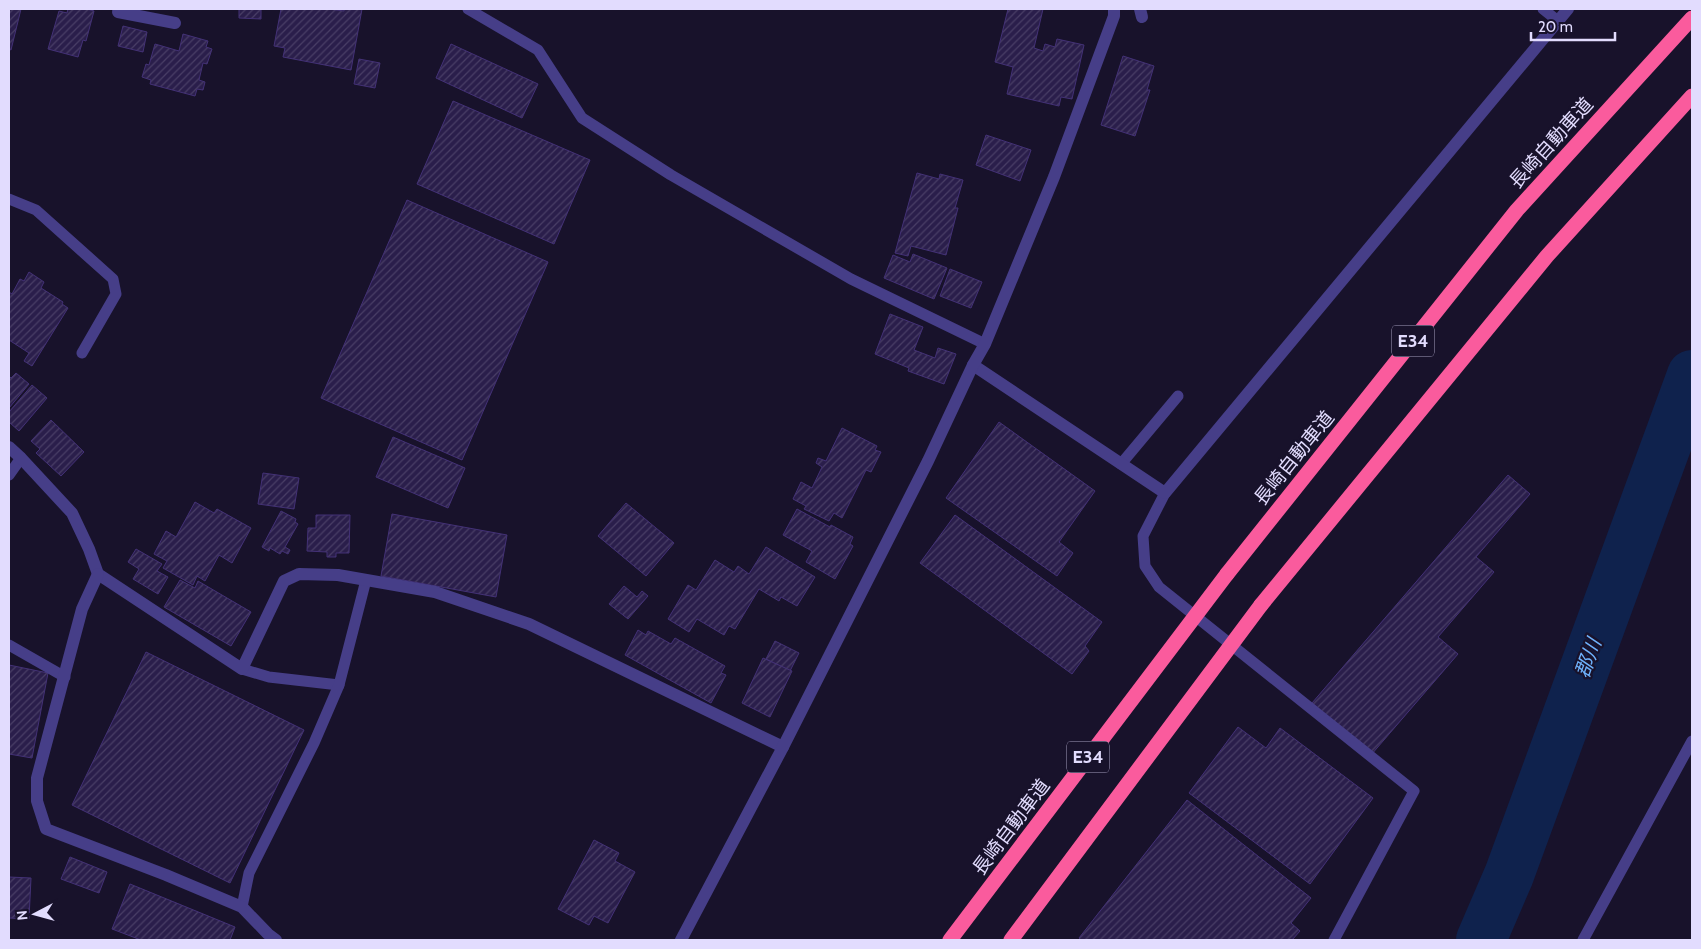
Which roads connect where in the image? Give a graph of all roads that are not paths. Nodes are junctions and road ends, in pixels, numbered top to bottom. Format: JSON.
{"nodes":[{"id":1,"x":468,"y":9,"type":"edge"},
{"id":2,"x":1114,"y":9,"type":"edge"},
{"id":3,"x":1542,"y":9,"type":"edge"},
{"id":4,"x":1568,"y":9,"type":"edge"},
{"id":5,"x":118,"y":12,"type":"dead end"},
{"id":6,"x":147,"y":13,"type":"edge"},
{"id":7,"x":1692,"y":18,"type":"edge"},
{"id":8,"x":1558,"y":21,"type":"junction"},
{"id":9,"x":175,"y":23,"type":"dead end"},
{"id":10,"x":1692,"y":96,"type":"edge"},
{"id":11,"x":9,"y":199,"type":"edge"},
{"id":12,"x":985,"y":344,"type":"junction"},
{"id":13,"x":82,"y":353,"type":"dead end"},
{"id":14,"x":973,"y":365,"type":"junction"},
{"id":15,"x":1178,"y":396,"type":"dead end"},
{"id":16,"x":9,"y":447,"type":"edge"},
{"id":17,"x":21,"y":458,"type":"junction"},
{"id":18,"x":1121,"y":464,"type":"junction"},
{"id":19,"x":9,"y":475,"type":"edge"},
{"id":20,"x":1165,"y":493,"type":"junction"},
{"id":21,"x":98,"y":574,"type":"junction"},
{"id":22,"x":366,"y":580,"type":"junction"},
{"id":23,"x":9,"y":645,"type":"edge"},
{"id":24,"x":242,"y":669,"type":"junction"},
{"id":25,"x":65,"y":677,"type":"junction"},
{"id":26,"x":339,"y":685,"type":"junction"},
{"id":27,"x":1692,"y":741,"type":"edge"},
{"id":28,"x":783,"y":747,"type":"junction"},
{"id":29,"x":242,"y":907,"type":"junction"},
{"id":30,"x":270,"y":938,"type":"edge"},
{"id":31,"x":681,"y":940,"type":"edge"},
{"id":32,"x":950,"y":940,"type":"edge"},
{"id":33,"x":1012,"y":940,"type":"edge"},
{"id":34,"x":1334,"y":940,"type":"edge"},
{"id":35,"x":1583,"y":940,"type":"edge"}],
"edges":[{"from":1,"to":12,"type":"lane"},
{"from":2,"to":12,"type":"street"},
{"from":3,"to":8,"type":"lane"},
{"from":4,"to":8,"type":"street"},
{"from":5,"to":6,"type":"street"},
{"from":6,"to":9,"type":"street"},
{"from":7,"to":32,"type":"highway","name":"長崎自動車道","number":"E34","bridge":true},
{"from":8,"to":20,"type":"street"},
{"from":10,"to":33,"type":"highway","number":"E34","bridge":true},
{"from":11,"to":13,"type":"lane"},
{"from":12,"to":14,"type":"street"},
{"from":14,"to":18,"type":"street"},
{"from":14,"to":28,"type":"street"},
{"from":15,"to":18,"type":"lane"},
{"from":16,"to":17,"type":"street"},
{"from":17,"to":19,"type":"lane"},
{"from":17,"to":21,"type":"street"},
{"from":18,"to":20,"type":"street"},
{"from":20,"to":34,"type":"lane"},
{"from":21,"to":24,"type":"street"},
{"from":21,"to":25,"type":"street"},
{"from":22,"to":24,"type":"street"},
{"from":22,"to":26,"type":"lane"},
{"from":22,"to":28,"type":"street"},
{"from":23,"to":25,"type":"lane"},
{"from":24,"to":26,"type":"lane"},
{"from":25,"to":29,"type":"street"},
{"from":26,"to":29,"type":"lane"},
{"from":27,"to":35,"type":"lane"},
{"from":28,"to":31,"type":"street"},
{"from":29,"to":30,"type":"street"}]}
